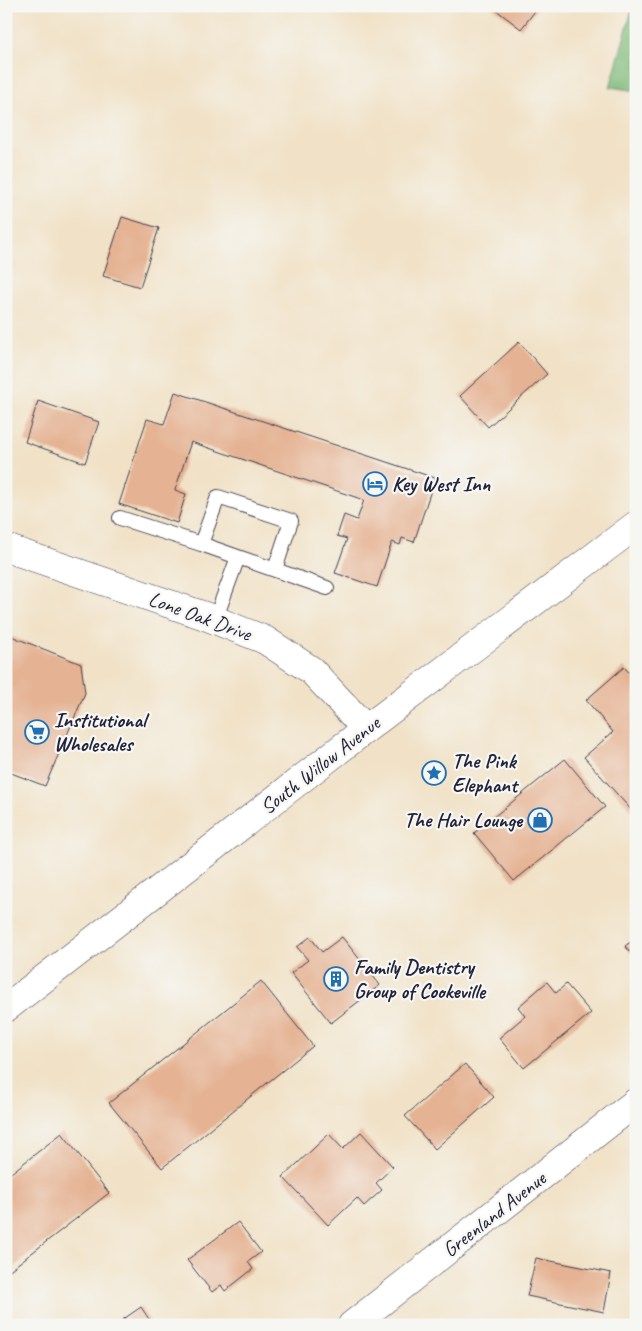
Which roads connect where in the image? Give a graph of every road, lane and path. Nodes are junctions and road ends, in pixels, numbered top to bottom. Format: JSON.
{"nodes":[{"id":1,"x":120,"y":518,"type":"dead end"},
{"id":2,"x":636,"y":525,"type":"edge"},
{"id":3,"x":201,"y":544,"type":"junction"},
{"id":4,"x":6,"y":548,"type":"edge"},
{"id":5,"x":238,"y":557,"type":"junction"},
{"id":6,"x":275,"y":569,"type":"junction"},
{"id":7,"x":327,"y":588,"type":"dead end"},
{"id":8,"x":216,"y":620,"type":"junction"},
{"id":9,"x":366,"y":729,"type":"junction"},
{"id":10,"x":6,"y":1008,"type":"edge"},
{"id":11,"x":636,"y":1102,"type":"edge"},
{"id":12,"x":352,"y":1325,"type":"edge"}],
"edges":[{"from":1,"to":3,"type":"lane"},
{"from":2,"to":9,"type":"main road","name":"South Willow Avenue"},
{"from":3,"to":5,"type":"lane"},
{"from":3,"to":6,"type":"lane"},
{"from":4,"to":8,"type":"main road","name":"Lone Oak Drive"},
{"from":5,"to":6,"type":"lane"},
{"from":5,"to":8,"type":"lane"},
{"from":6,"to":7,"type":"lane"},
{"from":8,"to":9,"type":"main road","name":"Lone Oak Drive"},
{"from":9,"to":10,"type":"main road","name":"South Willow Avenue"},
{"from":11,"to":12,"type":"main road","name":"Greenland Avenue"}]}
